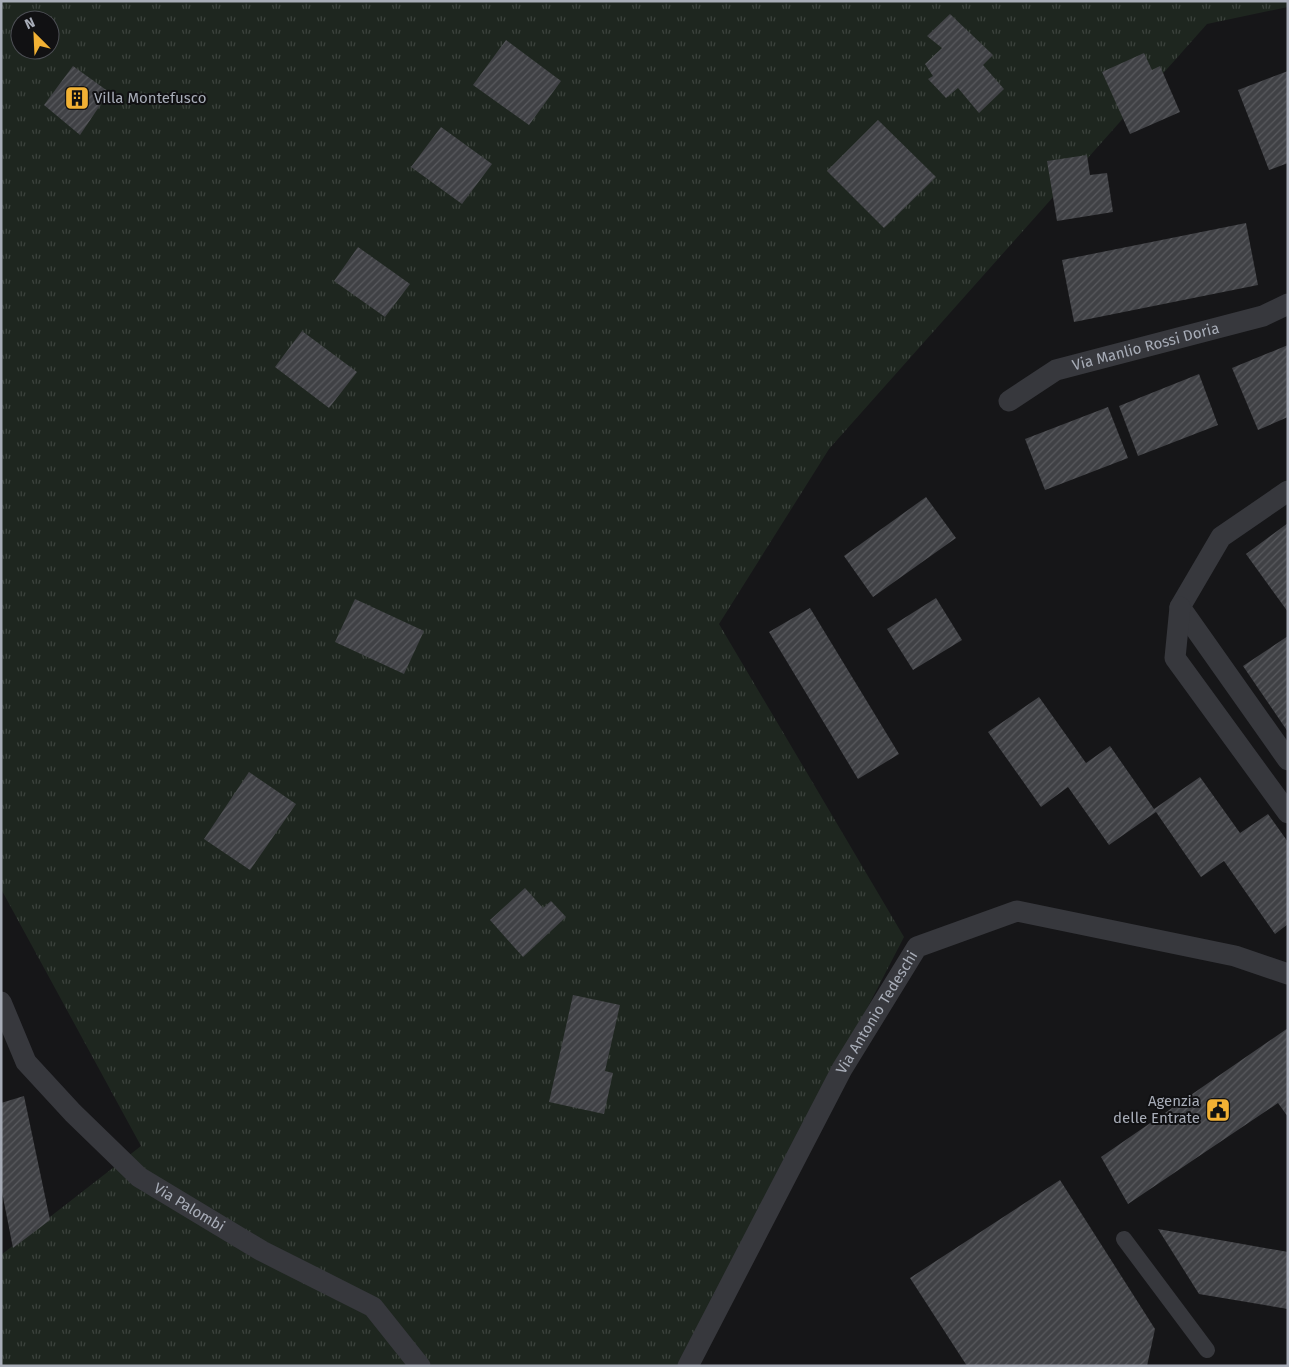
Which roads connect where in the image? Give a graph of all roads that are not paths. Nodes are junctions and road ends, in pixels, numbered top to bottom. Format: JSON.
{"nodes":[{"id":1,"x":1288,"y":304,"type":"edge"},
{"id":2,"x":1009,"y":401,"type":"dead end"},
{"id":3,"x":1288,"y":490,"type":"edge"},
{"id":4,"x":1180,"y":607,"type":"junction"},
{"id":5,"x":1288,"y":760,"type":"edge"},
{"id":6,"x":1288,"y":813,"type":"edge"},
{"id":7,"x":1288,"y":974,"type":"edge"},
{"id":8,"x":1,"y":1002,"type":"edge"},
{"id":9,"x":1124,"y":1239,"type":"dead end"},
{"id":10,"x":1207,"y":1350,"type":"dead end"},
{"id":11,"x":420,"y":1366,"type":"edge"},
{"id":12,"x":688,"y":1366,"type":"edge"}],
"edges":[{"from":1,"to":2,"type":"street","name":"Via Manlio Rossi Doria"},
{"from":3,"to":4,"type":"street"},
{"from":4,"to":5,"type":"street"},
{"from":4,"to":6,"type":"street"},
{"from":7,"to":12,"type":"street","name":"Via Antonio Tedeschi"},
{"from":8,"to":11,"type":"street","name":"Via Palombi"},
{"from":9,"to":10,"type":"street"}]}
